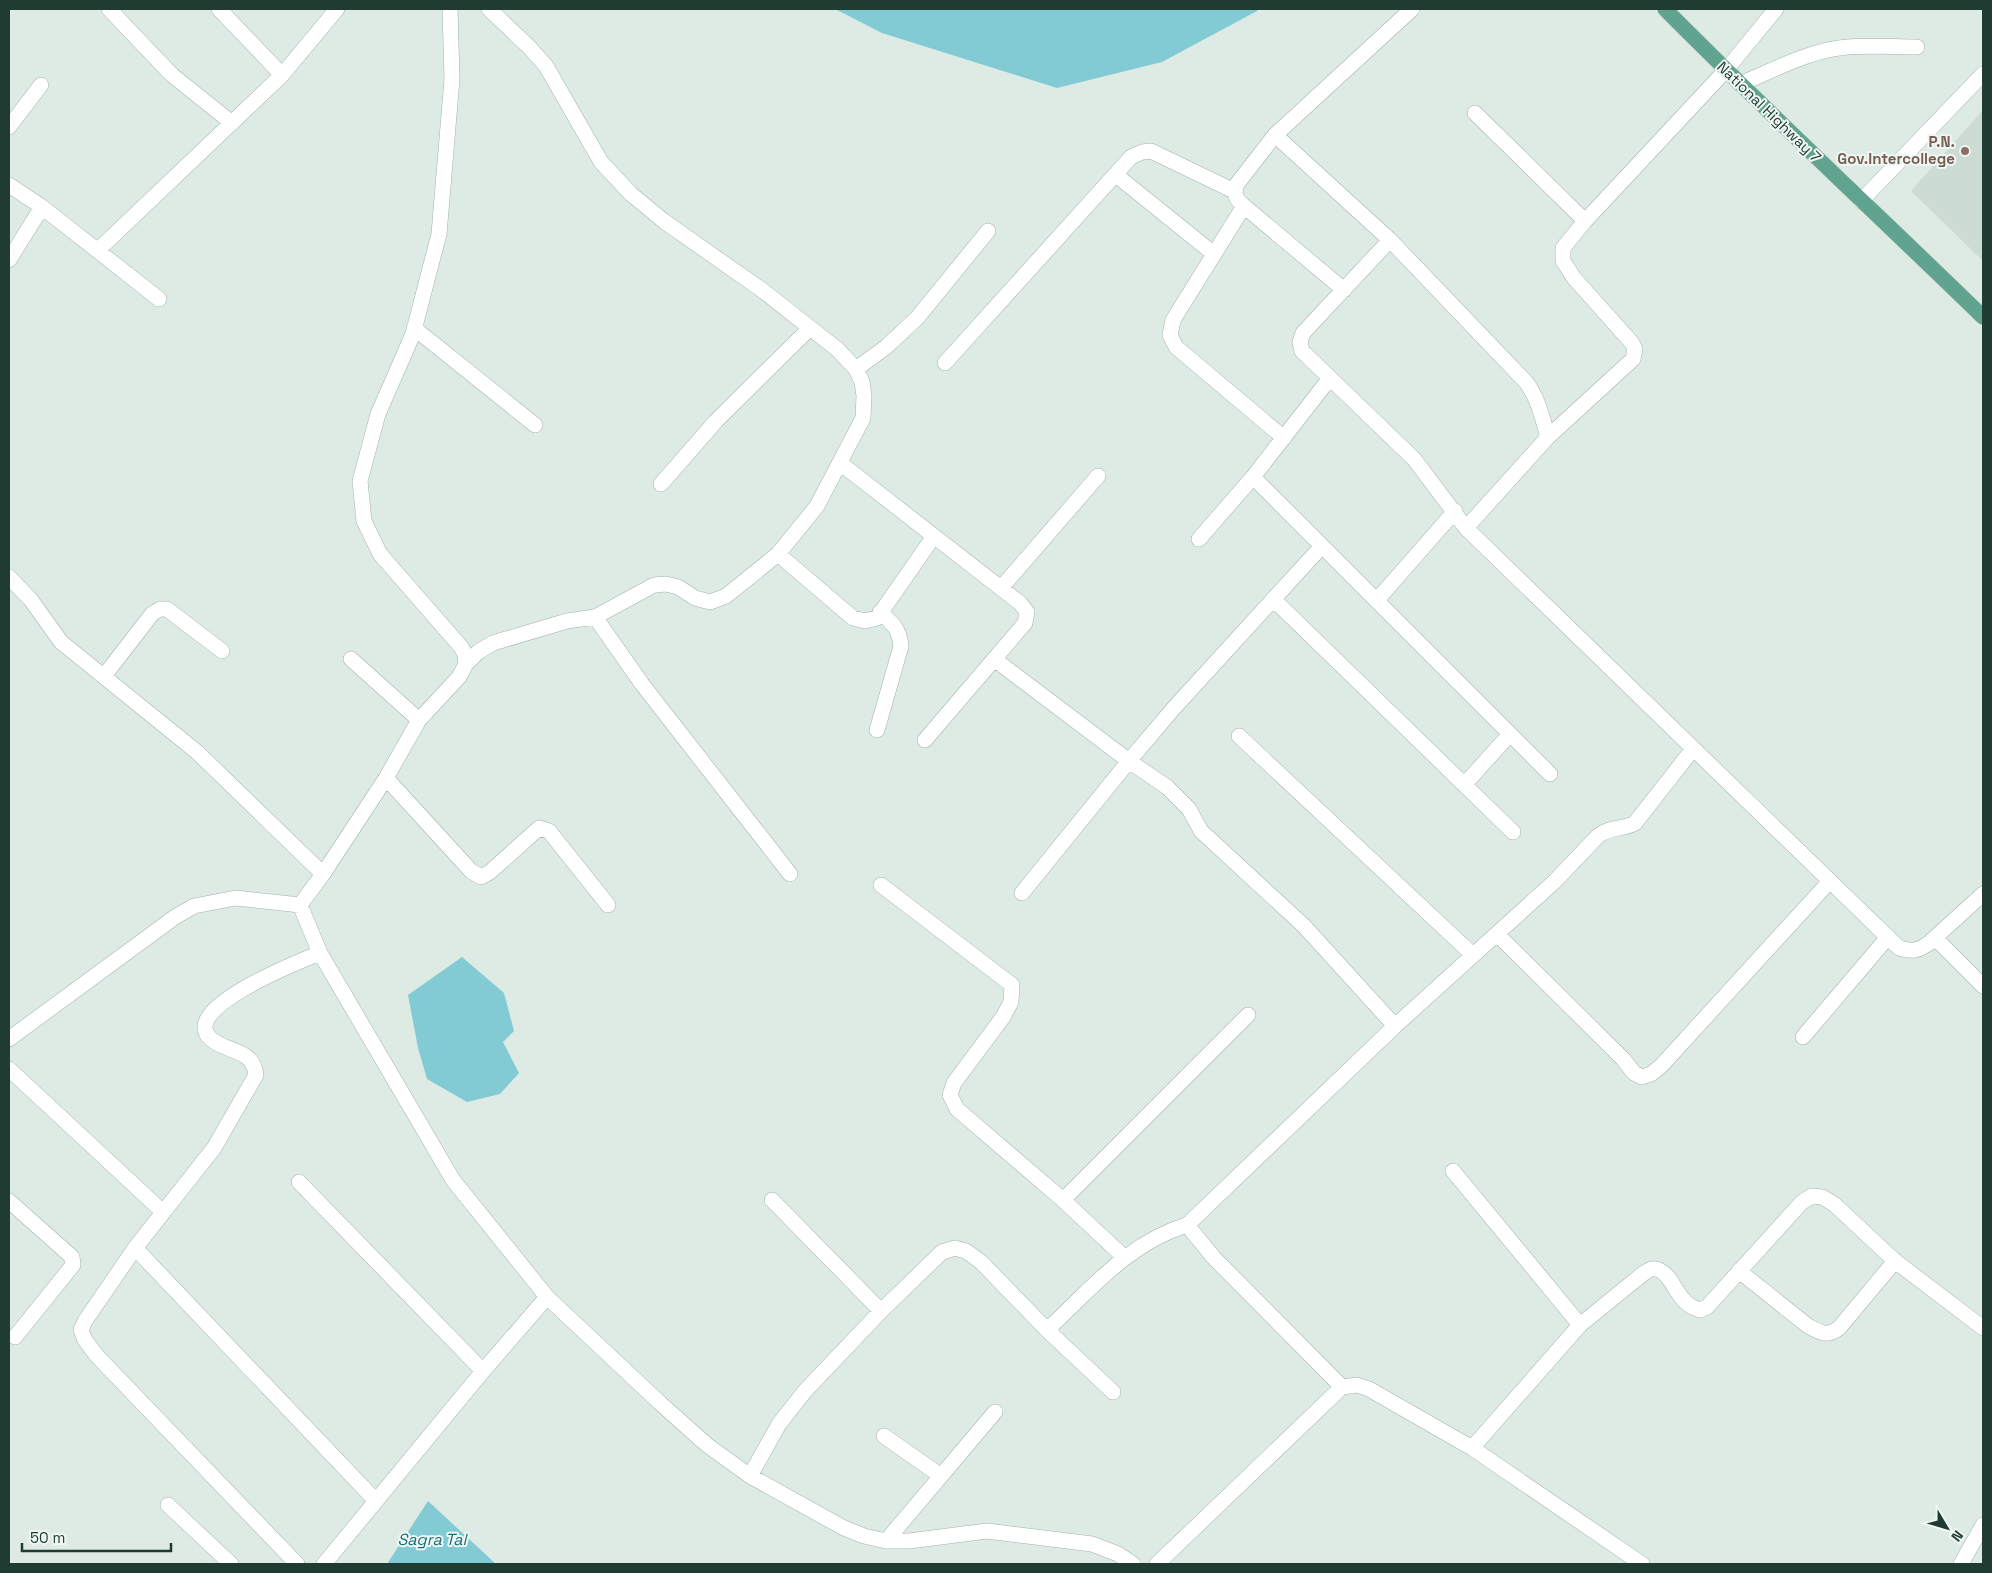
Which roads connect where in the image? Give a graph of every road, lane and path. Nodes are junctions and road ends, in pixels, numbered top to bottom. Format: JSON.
{"nodes":[{"id":1,"x":109,"y":9,"type":"edge"},
{"id":2,"x":219,"y":9,"type":"edge"},
{"id":3,"x":337,"y":9,"type":"edge"},
{"id":4,"x":450,"y":9,"type":"edge"},
{"id":5,"x":489,"y":9,"type":"edge"},
{"id":6,"x":1412,"y":9,"type":"edge"},
{"id":7,"x":1665,"y":9,"type":"edge"},
{"id":8,"x":1776,"y":9,"type":"edge"},
{"id":9,"x":1918,"y":47,"type":"dead end"},
{"id":10,"x":1726,"y":70,"type":"junction"},
{"id":11,"x":1983,"y":74,"type":"edge"},
{"id":12,"x":282,"y":75,"type":"junction"},
{"id":13,"x":1740,"y":84,"type":"junction"},
{"id":14,"x":41,"y":85,"type":"dead end"},
{"id":15,"x":1475,"y":113,"type":"dead end"},
{"id":16,"x":232,"y":123,"type":"junction"},
{"id":17,"x":9,"y":127,"type":"edge"},
{"id":18,"x":1275,"y":135,"type":"junction"},
{"id":19,"x":1116,"y":175,"type":"junction"},
{"id":20,"x":9,"y":185,"type":"edge"},
{"id":21,"x":1234,"y":191,"type":"junction"},
{"id":22,"x":1860,"y":201,"type":"junction"},
{"id":23,"x":1244,"y":206,"type":"junction"},
{"id":24,"x":42,"y":207,"type":"junction"},
{"id":25,"x":1585,"y":221,"type":"junction"},
{"id":26,"x":988,"y":232,"type":"dead end"},
{"id":27,"x":1390,"y":240,"type":"junction"},
{"id":28,"x":98,"y":250,"type":"junction"},
{"id":29,"x":1214,"y":254,"type":"junction"},
{"id":30,"x":9,"y":260,"type":"edge"},
{"id":31,"x":1344,"y":290,"type":"junction"},
{"id":32,"x":159,"y":299,"type":"dead end"},
{"id":33,"x":1983,"y":317,"type":"edge"},
{"id":34,"x":414,"y":328,"type":"junction"},
{"id":35,"x":810,"y":328,"type":"junction"},
{"id":36,"x":945,"y":363,"type":"dead end"},
{"id":37,"x":856,"y":369,"type":"junction"},
{"id":38,"x":1330,"y":378,"type":"junction"},
{"id":39,"x":535,"y":425,"type":"dead end"},
{"id":40,"x":1548,"y":437,"type":"junction"},
{"id":41,"x":1284,"y":438,"type":"junction"},
{"id":42,"x":840,"y":463,"type":"junction"},
{"id":43,"x":1098,"y":476,"type":"dead end"},
{"id":44,"x":1253,"y":477,"type":"junction"},
{"id":45,"x":661,"y":484,"type":"dead end"},
{"id":46,"x":1455,"y":511,"type":"junction"},
{"id":47,"x":1466,"y":528,"type":"junction"},
{"id":48,"x":934,"y":536,"type":"junction"},
{"id":49,"x":1199,"y":539,"type":"dead end"},
{"id":50,"x":1322,"y":546,"type":"junction"},
{"id":51,"x":778,"y":554,"type":"junction"},
{"id":52,"x":9,"y":577,"type":"edge"},
{"id":53,"x":1001,"y":588,"type":"junction"},
{"id":54,"x":1273,"y":599,"type":"junction"},
{"id":55,"x":1377,"y":600,"type":"junction"},
{"id":56,"x":880,"y":612,"type":"junction"},
{"id":57,"x":596,"y":617,"type":"junction"},
{"id":58,"x":222,"y":651,"type":"dead end"},
{"id":59,"x":351,"y":659,"type":"dead end"},
{"id":60,"x":994,"y":659,"type":"junction"},
{"id":61,"x":466,"y":664,"type":"junction"},
{"id":62,"x":104,"y":676,"type":"junction"},
{"id":63,"x":419,"y":720,"type":"junction"},
{"id":64,"x":878,"y":730,"type":"dead end"},
{"id":65,"x":1510,"y":734,"type":"junction"},
{"id":66,"x":1239,"y":736,"type":"dead end"},
{"id":67,"x":924,"y":740,"type":"dead end"},
{"id":68,"x":1693,"y":749,"type":"junction"},
{"id":69,"x":1129,"y":761,"type":"junction"},
{"id":70,"x":1550,"y":774,"type":"dead end"},
{"id":71,"x":386,"y":778,"type":"junction"},
{"id":72,"x":1464,"y":785,"type":"junction"},
{"id":73,"x":1513,"y":832,"type":"dead end"},
{"id":74,"x":323,"y":874,"type":"junction"},
{"id":75,"x":790,"y":874,"type":"dead end"},
{"id":76,"x":1830,"y":880,"type":"junction"},
{"id":77,"x":881,"y":885,"type":"dead end"},
{"id":78,"x":1022,"y":893,"type":"dead end"},
{"id":79,"x":1983,"y":894,"type":"edge"},
{"id":80,"x":300,"y":905,"type":"junction"},
{"id":81,"x":608,"y":905,"type":"dead end"},
{"id":82,"x":1497,"y":934,"type":"junction"},
{"id":83,"x":1888,"y":937,"type":"junction"},
{"id":84,"x":1935,"y":938,"type":"junction"},
{"id":85,"x":320,"y":952,"type":"junction"},
{"id":86,"x":1473,"y":955,"type":"junction"},
{"id":87,"x":1983,"y":986,"type":"edge"},
{"id":88,"x":1248,"y":1015,"type":"dead end"},
{"id":89,"x":1395,"y":1026,"type":"junction"},
{"id":90,"x":1803,"y":1037,"type":"dead end"},
{"id":91,"x":9,"y":1039,"type":"edge"},
{"id":92,"x":9,"y":1069,"type":"edge"},
{"id":93,"x":1452,"y":1171,"type":"dead end"},
{"id":94,"x":299,"y":1182,"type":"dead end"},
{"id":95,"x":772,"y":1200,"type":"dead end"},
{"id":96,"x":1063,"y":1200,"type":"junction"},
{"id":97,"x":11,"y":1208,"type":"edge"},
{"id":98,"x":163,"y":1212,"type":"junction"},
{"id":99,"x":1187,"y":1226,"type":"junction"},
{"id":100,"x":135,"y":1248,"type":"junction"},
{"id":101,"x":1124,"y":1257,"type":"junction"},
{"id":102,"x":1895,"y":1261,"type":"junction"},
{"id":103,"x":1739,"y":1271,"type":"junction"},
{"id":104,"x":547,"y":1297,"type":"junction"},
{"id":105,"x":881,"y":1311,"type":"junction"},
{"id":106,"x":1580,"y":1325,"type":"junction"},
{"id":107,"x":1983,"y":1328,"type":"edge"},
{"id":108,"x":1046,"y":1330,"type":"junction"},
{"id":109,"x":15,"y":1336,"type":"dead end"},
{"id":110,"x":483,"y":1371,"type":"junction"},
{"id":111,"x":1342,"y":1387,"type":"junction"},
{"id":112,"x":1113,"y":1392,"type":"dead end"},
{"id":113,"x":995,"y":1412,"type":"dead end"},
{"id":114,"x":884,"y":1436,"type":"dead end"},
{"id":115,"x":1472,"y":1448,"type":"junction"},
{"id":116,"x":750,"y":1476,"type":"junction"},
{"id":117,"x":941,"y":1476,"type":"junction"},
{"id":118,"x":376,"y":1501,"type":"junction"},
{"id":119,"x":168,"y":1505,"type":"dead end"},
{"id":120,"x":1983,"y":1525,"type":"edge"},
{"id":121,"x":886,"y":1541,"type":"junction"},
{"id":122,"x":231,"y":1564,"type":"edge"},
{"id":123,"x":297,"y":1564,"type":"edge"},
{"id":124,"x":324,"y":1564,"type":"edge"},
{"id":125,"x":1133,"y":1564,"type":"edge"},
{"id":126,"x":1157,"y":1564,"type":"edge"},
{"id":127,"x":1642,"y":1564,"type":"edge"},
{"id":128,"x":1961,"y":1564,"type":"edge"}],
"edges":[{"from":1,"to":16,"type":"street"},
{"from":2,"to":12,"type":"street"},
{"from":3,"to":12,"type":"street"},
{"from":4,"to":34,"type":"street"},
{"from":5,"to":35,"type":"street"},
{"from":6,"to":18,"type":"street"},
{"from":7,"to":10,"type":"main road","name":"National Highway 7"},
{"from":8,"to":10,"type":"street"},
{"from":9,"to":13,"type":"street"},
{"from":10,"to":13,"type":"main road","name":"National Highway 7"},
{"from":10,"to":25,"type":"street"},
{"from":11,"to":22,"type":"street"},
{"from":12,"to":16,"type":"street"},
{"from":13,"to":22,"type":"main road","name":"National Highway 7"},
{"from":14,"to":17,"type":"street"},
{"from":15,"to":25,"type":"street"},
{"from":16,"to":28,"type":"street"},
{"from":18,"to":21,"type":"street"},
{"from":18,"to":27,"type":"street"},
{"from":19,"to":21,"type":"street"},
{"from":19,"to":29,"type":"street"},
{"from":19,"to":36,"type":"street"},
{"from":20,"to":24,"type":"street"},
{"from":21,"to":23,"type":"street"},
{"from":22,"to":33,"type":"main road","name":"National Highway 7"},
{"from":23,"to":29,"type":"street"},
{"from":23,"to":31,"type":"street"},
{"from":24,"to":28,"type":"street"},
{"from":24,"to":30,"type":"street"},
{"from":25,"to":40,"type":"street"},
{"from":26,"to":37,"type":"street"},
{"from":27,"to":31,"type":"street"},
{"from":27,"to":40,"type":"street"},
{"from":28,"to":32,"type":"street"},
{"from":29,"to":41,"type":"street"},
{"from":31,"to":38,"type":"street"},
{"from":34,"to":39,"type":"street"},
{"from":34,"to":61,"type":"street"},
{"from":35,"to":37,"type":"street"},
{"from":35,"to":45,"type":"street"},
{"from":37,"to":42,"type":"street"},
{"from":38,"to":41,"type":"street"},
{"from":38,"to":46,"type":"street"},
{"from":40,"to":47,"type":"street"},
{"from":41,"to":44,"type":"street"},
{"from":42,"to":48,"type":"street"},
{"from":42,"to":51,"type":"street"},
{"from":43,"to":53,"type":"street"},
{"from":44,"to":49,"type":"street"},
{"from":44,"to":50,"type":"street"},
{"from":46,"to":47,"type":"street"},
{"from":46,"to":55,"type":"street"},
{"from":47,"to":68,"type":"street"},
{"from":48,"to":53,"type":"street"},
{"from":48,"to":56,"type":"street"},
{"from":50,"to":54,"type":"street"},
{"from":50,"to":55,"type":"street"},
{"from":51,"to":56,"type":"street"},
{"from":51,"to":57,"type":"street"},
{"from":52,"to":62,"type":"street"},
{"from":53,"to":60,"type":"street"},
{"from":54,"to":69,"type":"street"},
{"from":54,"to":72,"type":"street"},
{"from":55,"to":65,"type":"street"},
{"from":56,"to":64,"type":"street"},
{"from":57,"to":61,"type":"street"},
{"from":57,"to":75,"type":"street"},
{"from":58,"to":62,"type":"street"},
{"from":59,"to":63,"type":"street"},
{"from":60,"to":67,"type":"street"},
{"from":60,"to":69,"type":"street"},
{"from":61,"to":63,"type":"street"},
{"from":62,"to":74,"type":"street"},
{"from":63,"to":71,"type":"street"},
{"from":65,"to":70,"type":"street"},
{"from":65,"to":72,"type":"street"},
{"from":66,"to":86,"type":"street"},
{"from":68,"to":76,"type":"street"},
{"from":68,"to":82,"type":"street"},
{"from":69,"to":78,"type":"street"},
{"from":69,"to":89,"type":"street"},
{"from":71,"to":74,"type":"street"},
{"from":71,"to":81,"type":"street"},
{"from":72,"to":73,"type":"street"},
{"from":74,"to":80,"type":"street"},
{"from":76,"to":82,"type":"street"},
{"from":76,"to":83,"type":"street"},
{"from":77,"to":96,"type":"street"},
{"from":79,"to":84,"type":"street"},
{"from":80,"to":85,"type":"street"},
{"from":80,"to":91,"type":"street"},
{"from":82,"to":86,"type":"street"},
{"from":83,"to":84,"type":"street"},
{"from":83,"to":90,"type":"street"},
{"from":84,"to":87,"type":"street"},
{"from":85,"to":98,"type":"street"},
{"from":85,"to":104,"type":"street"},
{"from":86,"to":89,"type":"street"},
{"from":88,"to":96,"type":"street"},
{"from":89,"to":99,"type":"street"},
{"from":92,"to":98,"type":"street"},
{"from":93,"to":106,"type":"street"},
{"from":94,"to":110,"type":"street"},
{"from":95,"to":105,"type":"street"},
{"from":96,"to":101,"type":"street"},
{"from":97,"to":109,"type":"street"},
{"from":98,"to":100,"type":"street"},
{"from":99,"to":101,"type":"street"},
{"from":99,"to":111,"type":"street"},
{"from":100,"to":118,"type":"street"},
{"from":100,"to":123,"type":"street"},
{"from":101,"to":108,"type":"street"},
{"from":102,"to":103,"type":"street"},
{"from":102,"to":103,"type":"street"},
{"from":102,"to":107,"type":"street"},
{"from":103,"to":106,"type":"street"},
{"from":104,"to":110,"type":"street"},
{"from":104,"to":116,"type":"street"},
{"from":105,"to":108,"type":"street"},
{"from":105,"to":116,"type":"street"},
{"from":106,"to":115,"type":"street"},
{"from":108,"to":112,"type":"street"},
{"from":110,"to":118,"type":"street"},
{"from":111,"to":115,"type":"street"},
{"from":111,"to":126,"type":"street"},
{"from":113,"to":117,"type":"street"},
{"from":114,"to":117,"type":"street"},
{"from":115,"to":127,"type":"street"},
{"from":116,"to":121,"type":"street"},
{"from":117,"to":121,"type":"street"},
{"from":118,"to":124,"type":"street"},
{"from":119,"to":122,"type":"street"},
{"from":120,"to":128,"type":"street"},
{"from":121,"to":125,"type":"street"}]}
